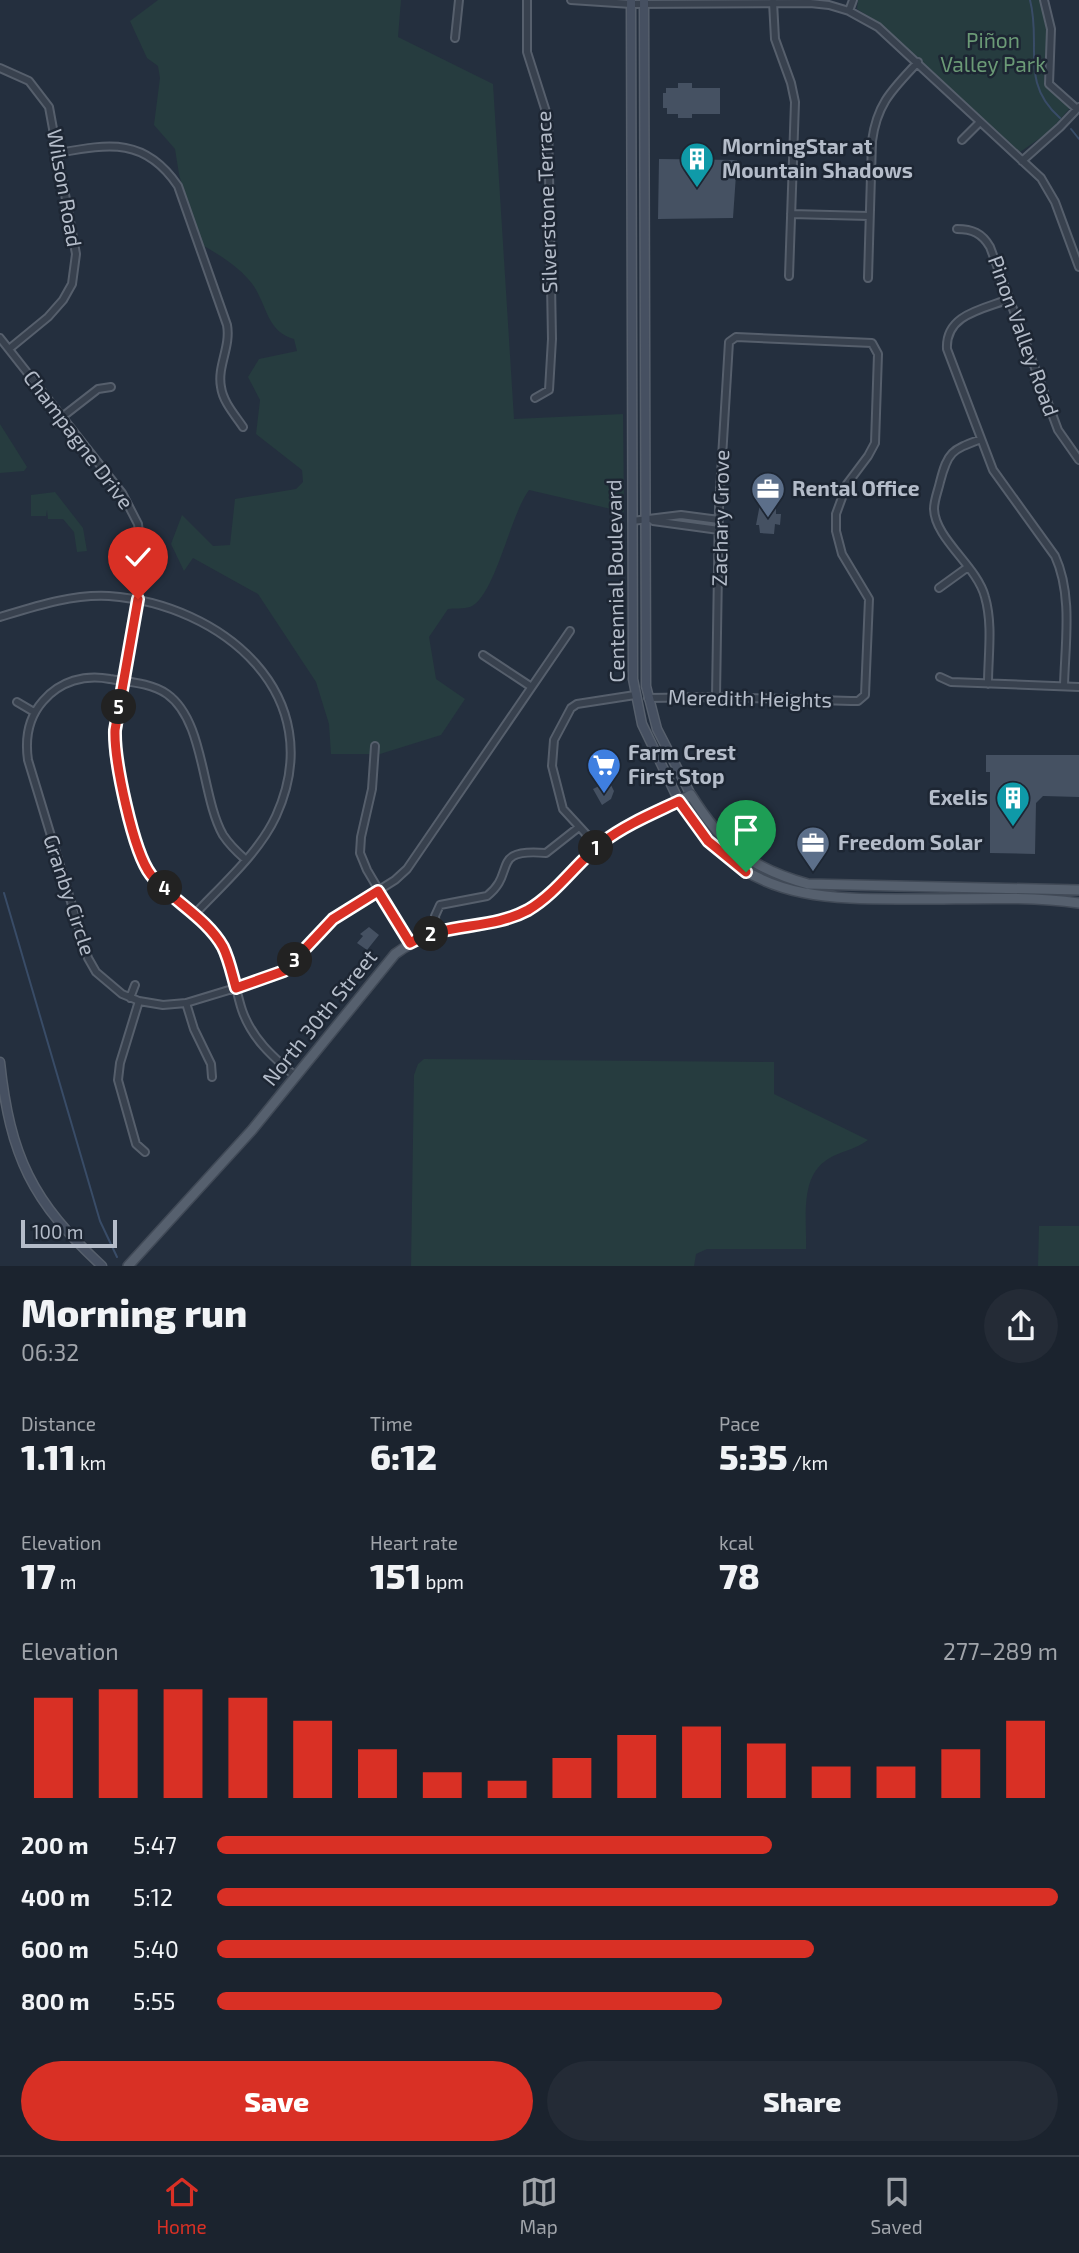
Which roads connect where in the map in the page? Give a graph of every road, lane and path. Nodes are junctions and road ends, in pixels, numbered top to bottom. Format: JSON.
{"nodes":[{"id":1,"x":459,"y":0,"type":"edge"},
{"id":2,"x":527,"y":0,"type":"edge"},
{"id":3,"x":571,"y":0,"type":"edge"},
{"id":4,"x":853,"y":0,"type":"edge"},
{"id":5,"x":1044,"y":0,"type":"edge"},
{"id":6,"x":631,"y":2,"type":"edge"},
{"id":7,"x":644,"y":2,"type":"edge"},
{"id":8,"x":773,"y":2,"type":"edge"},
{"id":9,"x":849,"y":11,"type":"junction"},
{"id":10,"x":455,"y":38,"type":"dead end"},
{"id":11,"x":918,"y":62,"type":"junction"},
{"id":12,"x":0,"y":68,"type":"edge"},
{"id":13,"x":1078,"y":108,"type":"edge"},
{"id":14,"x":980,"y":122,"type":"junction"},
{"id":15,"x":962,"y":139,"type":"dead end"},
{"id":16,"x":58,"y":153,"type":"junction"},
{"id":17,"x":1022,"y":161,"type":"junction"},
{"id":18,"x":791,"y":214,"type":"junction"},
{"id":19,"x":869,"y":216,"type":"junction"},
{"id":20,"x":957,"y":229,"type":"dead end"},
{"id":21,"x":1079,"y":267,"type":"edge"},
{"id":22,"x":789,"y":276,"type":"dead end"},
{"id":23,"x":868,"y":278,"type":"dead end"},
{"id":24,"x":1009,"y":299,"type":"junction"},
{"id":25,"x":0,"y":338,"type":"edge"},
{"id":26,"x":9,"y":349,"type":"junction"},
{"id":27,"x":111,"y":387,"type":"dead end"},
{"id":28,"x":535,"y":398,"type":"dead end"},
{"id":29,"x":62,"y":417,"type":"junction"},
{"id":30,"x":243,"y":427,"type":"dead end"},
{"id":31,"x":981,"y":439,"type":"junction"},
{"id":32,"x":1079,"y":460,"type":"edge"},
{"id":33,"x":632,"y":520,"type":"junction"},
{"id":34,"x":645,"y":520,"type":"junction"},
{"id":35,"x":719,"y":520,"type":"junction"},
{"id":36,"x":719,"y":530,"type":"junction"},
{"id":37,"x":968,"y":567,"type":"junction"},
{"id":38,"x":939,"y":588,"type":"dead end"},
{"id":39,"x":138,"y":599,"type":"junction"},
{"id":40,"x":0,"y":617,"type":"edge"},
{"id":41,"x":570,"y":632,"type":"dead end"},
{"id":42,"x":483,"y":655,"type":"dead end"},
{"id":43,"x":940,"y":677,"type":"dead end"},
{"id":44,"x":124,"y":681,"type":"junction"},
{"id":45,"x":988,"y":684,"type":"junction"},
{"id":46,"x":530,"y":686,"type":"junction"},
{"id":47,"x":1065,"y":686,"type":"junction"},
{"id":48,"x":1079,"y":687,"type":"edge"},
{"id":49,"x":635,"y":695,"type":"junction"},
{"id":50,"x":716,"y":697,"type":"junction"},
{"id":51,"x":648,"y":698,"type":"junction"},
{"id":52,"x":851,"y":701,"type":"joint"},
{"id":53,"x":17,"y":702,"type":"dead end"},
{"id":54,"x":34,"y":712,"type":"junction"},
{"id":55,"x":375,"y":746,"type":"dead end"},
{"id":56,"x":691,"y":795,"type":"junction"},
{"id":57,"x":679,"y":801,"type":"junction"},
{"id":58,"x":579,"y":827,"type":"junction"},
{"id":59,"x":598,"y":846,"type":"junction"},
{"id":60,"x":245,"y":859,"type":"junction"},
{"id":61,"x":1079,"y":890,"type":"edge"},
{"id":62,"x":378,"y":891,"type":"junction"},
{"id":63,"x":1079,"y":902,"type":"edge"},
{"id":64,"x":194,"y":915,"type":"junction"},
{"id":65,"x":436,"y":932,"type":"junction"},
{"id":66,"x":410,"y":943,"type":"junction"},
{"id":67,"x":135,"y":985,"type":"dead end"},
{"id":68,"x":236,"y":988,"type":"junction"},
{"id":69,"x":130,"y":998,"type":"junction"},
{"id":70,"x":139,"y":1001,"type":"junction"},
{"id":71,"x":186,"y":1003,"type":"junction"},
{"id":72,"x":0,"y":1062,"type":"edge"},
{"id":73,"x":295,"y":1076,"type":"junction"},
{"id":74,"x":212,"y":1077,"type":"dead end"},
{"id":75,"x":145,"y":1152,"type":"dead end"},
{"id":76,"x":102,"y":1266,"type":"edge"},
{"id":77,"x":128,"y":1266,"type":"edge"}],
"edges":[{"from":1,"to":10,"type":"street"},
{"from":2,"to":28,"type":"street","name":"Silverstone Terrace"},
{"from":3,"to":6,"type":"street"},
{"from":4,"to":9,"type":"street"},
{"from":5,"to":13,"type":"street"},
{"from":6,"to":7,"type":"street"},
{"from":6,"to":33,"type":"main road","name":"Centennial Boulevard"},
{"from":7,"to":8,"type":"street"},
{"from":7,"to":34,"type":"main road","name":"Centennial Boulevard"},
{"from":8,"to":9,"type":"street"},
{"from":8,"to":18,"type":"street"},
{"from":9,"to":11,"type":"street"},
{"from":11,"to":14,"type":"street"},
{"from":11,"to":19,"type":"street"},
{"from":12,"to":16,"type":"street","name":"Wilson Road"},
{"from":13,"to":17,"type":"street"},
{"from":14,"to":15,"type":"street"},
{"from":14,"to":17,"type":"street"},
{"from":16,"to":26,"type":"street","name":"Wilson Road"},
{"from":16,"to":30,"type":"street"},
{"from":17,"to":21,"type":"street"},
{"from":18,"to":19,"type":"street"},
{"from":18,"to":22,"type":"street"},
{"from":19,"to":23,"type":"street"},
{"from":20,"to":24,"type":"street","name":"Pinon Valley Road"},
{"from":24,"to":31,"type":"street"},
{"from":24,"to":32,"type":"street","name":"Pinon Valley Road"},
{"from":25,"to":26,"type":"street","name":"Champagne Drive"},
{"from":26,"to":29,"type":"street","name":"Champagne Drive"},
{"from":27,"to":29,"type":"street"},
{"from":29,"to":39,"type":"street","name":"Champagne Drive"},
{"from":31,"to":37,"type":"street"},
{"from":31,"to":47,"type":"street"},
{"from":33,"to":34,"type":"street"},
{"from":33,"to":49,"type":"main road","name":"Centennial Boulevard"},
{"from":34,"to":35,"type":"street"},
{"from":34,"to":36,"type":"street"},
{"from":34,"to":51,"type":"main road","name":"Centennial Boulevard"},
{"from":35,"to":36,"type":"street","name":"Zachary Grove"},
{"from":35,"to":52,"type":"street","name":"Zachary Grove"},
{"from":36,"to":50,"type":"street","name":"Zachary Grove"},
{"from":37,"to":38,"type":"street"},
{"from":37,"to":45,"type":"street"},
{"from":39,"to":40,"type":"street"},
{"from":39,"to":44,"type":"street","name":"Champagne Drive"},
{"from":39,"to":60,"type":"street"},
{"from":41,"to":46,"type":"street","name":"Granby Circle"},
{"from":42,"to":46,"type":"street"},
{"from":43,"to":45,"type":"street"},
{"from":44,"to":54,"type":"street"},
{"from":44,"to":60,"type":"street"},
{"from":44,"to":64,"type":"street","name":"Champagne Drive"},
{"from":45,"to":47,"type":"street"},
{"from":46,"to":62,"type":"street","name":"Granby Circle"},
{"from":47,"to":48,"type":"street"},
{"from":49,"to":57,"type":"main road","name":"Centennial Boulevard"},
{"from":49,"to":58,"type":"street"},
{"from":50,"to":51,"type":"street","name":"Meredith Heights"},
{"from":50,"to":52,"type":"street","name":"Meredith Heights"},
{"from":51,"to":56,"type":"main road","name":"Centennial Boulevard"},
{"from":53,"to":54,"type":"street"},
{"from":54,"to":69,"type":"street","name":"Granby Circle"},
{"from":55,"to":62,"type":"street"},
{"from":56,"to":57,"type":"main road","name":"North 30th Street"},
{"from":56,"to":61,"type":"main road","name":"Centennial Boulevard"},
{"from":57,"to":59,"type":"main road","name":"North 30th Street"},
{"from":57,"to":63,"type":"main road","name":"Centennial Boulevard"},
{"from":58,"to":59,"type":"street"},
{"from":58,"to":65,"type":"street"},
{"from":59,"to":65,"type":"main road","name":"North 30th Street"},
{"from":60,"to":64,"type":"street"},
{"from":62,"to":66,"type":"street"},
{"from":62,"to":68,"type":"street","name":"Granby Circle"},
{"from":64,"to":68,"type":"street","name":"Champagne Drive"},
{"from":65,"to":66,"type":"main road","name":"North 30th Street"},
{"from":66,"to":73,"type":"main road","name":"North 30th Street"},
{"from":67,"to":69,"type":"street"},
{"from":68,"to":71,"type":"street","name":"Granby Circle"},
{"from":68,"to":73,"type":"street","name":"Champagne Drive"},
{"from":69,"to":70,"type":"street","name":"Granby Circle"},
{"from":70,"to":71,"type":"street","name":"Granby Circle"},
{"from":70,"to":75,"type":"street"},
{"from":71,"to":74,"type":"street"},
{"from":72,"to":76,"type":"main road"},
{"from":73,"to":77,"type":"main road","name":"North 30th Street"}]}
